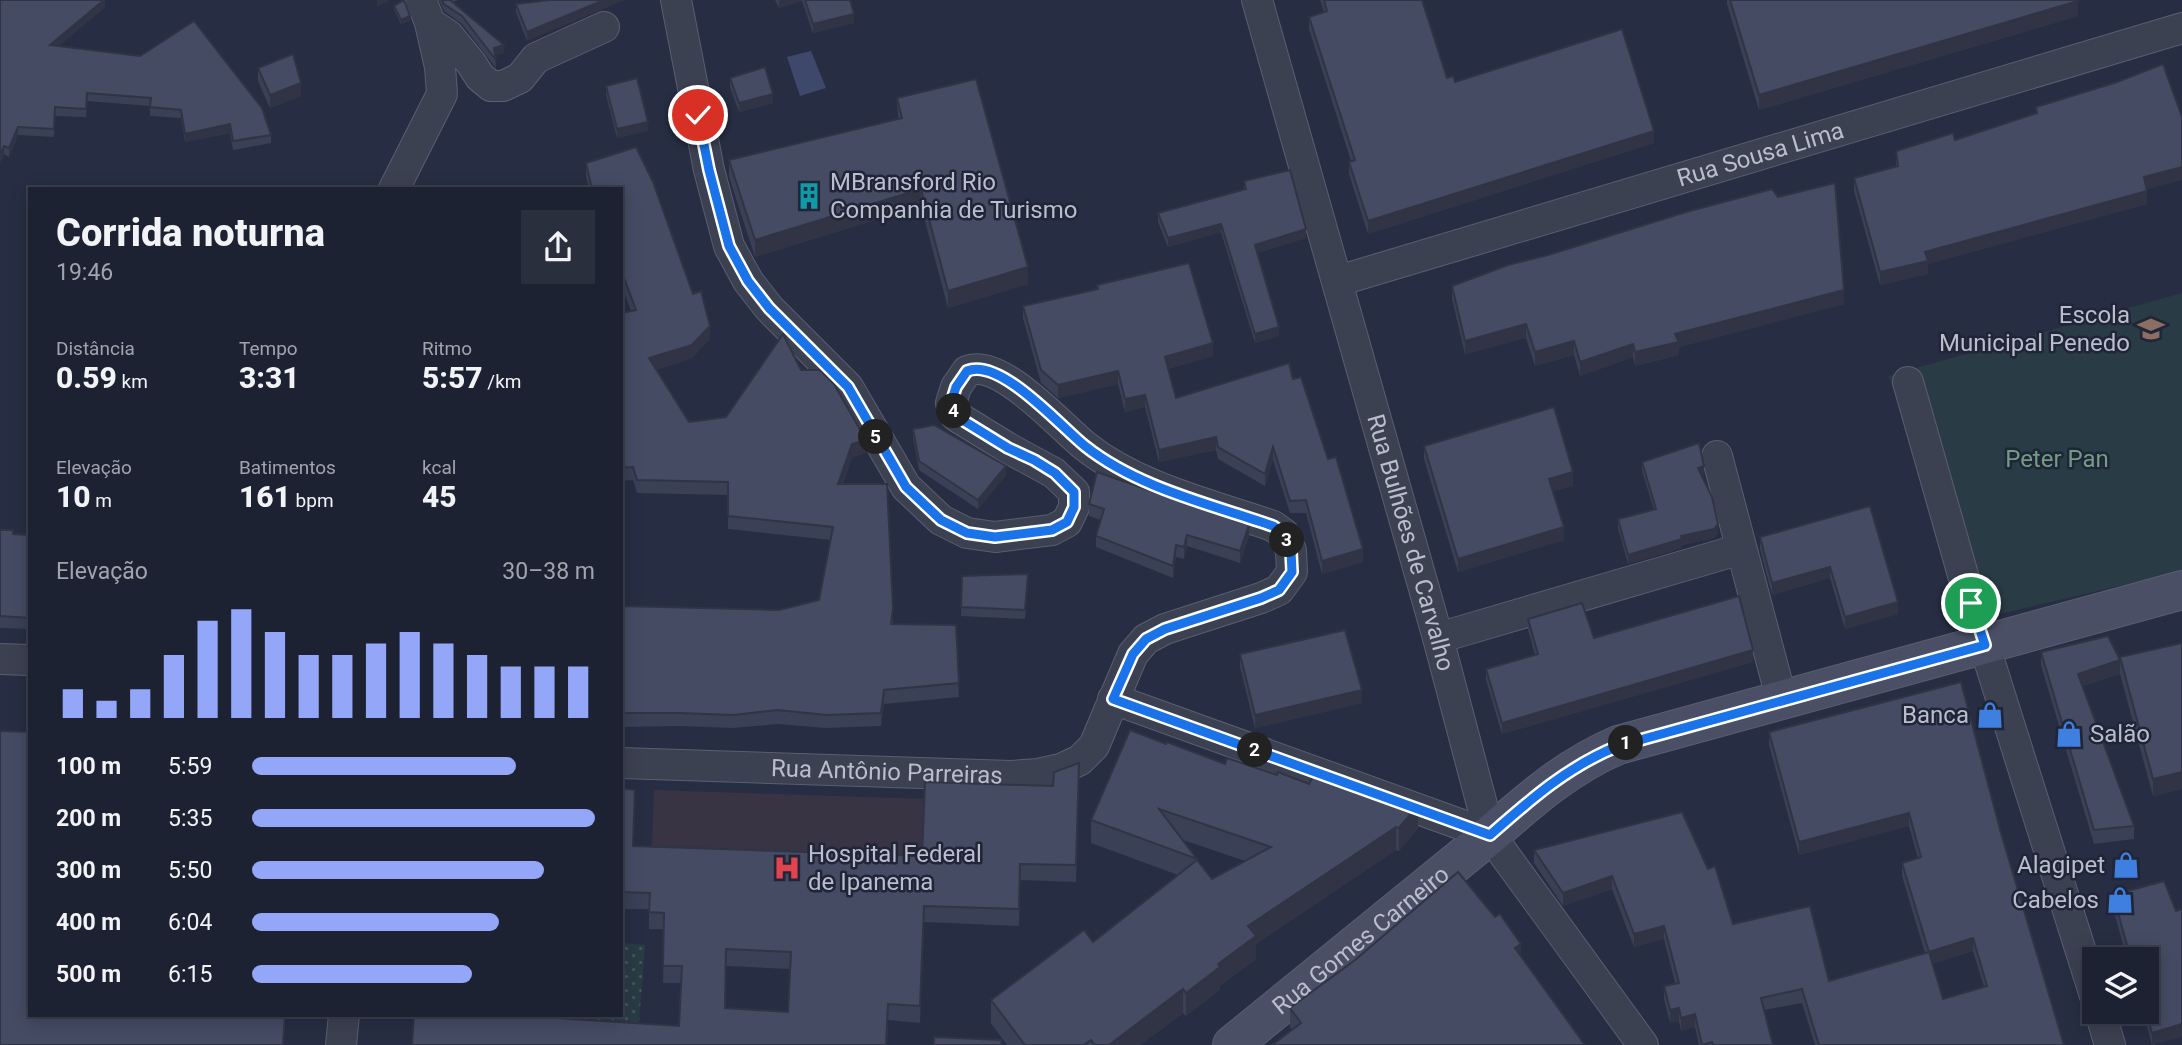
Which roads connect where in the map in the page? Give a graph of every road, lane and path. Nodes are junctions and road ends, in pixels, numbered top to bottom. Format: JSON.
{"nodes":[{"id":1,"x":676,"y":0,"type":"edge"},
{"id":2,"x":1257,"y":0,"type":"edge"},
{"id":3,"x":426,"y":11,"type":"edge"},
{"id":4,"x":604,"y":27,"type":"dead end"},
{"id":5,"x":2182,"y":28,"type":"edge"},
{"id":6,"x":395,"y":187,"type":"edge"},
{"id":7,"x":1338,"y":281,"type":"junction"},
{"id":8,"x":1908,"y":382,"type":"dead end"},
{"id":9,"x":1717,"y":456,"type":"dead end"},
{"id":10,"x":1741,"y":549,"type":"junction"},
{"id":11,"x":2182,"y":590,"type":"edge"},
{"id":12,"x":1438,"y":638,"type":"junction"},
{"id":13,"x":1985,"y":645,"type":"junction"},
{"id":14,"x":0,"y":659,"type":"edge"},
{"id":15,"x":28,"y":660,"type":"edge"},
{"id":16,"x":1113,"y":699,"type":"junction"},
{"id":17,"x":1782,"y":701,"type":"junction"},
{"id":18,"x":623,"y":763,"type":"edge"},
{"id":19,"x":1490,"y":835,"type":"junction"},
{"id":20,"x":2082,"y":955,"type":"edge"},
{"id":21,"x":344,"y":1017,"type":"edge"},
{"id":22,"x":2104,"y":1024,"type":"edge"},
{"id":23,"x":341,"y":1045,"type":"edge"},
{"id":24,"x":1232,"y":1045,"type":"edge"},
{"id":25,"x":1643,"y":1045,"type":"edge"},
{"id":26,"x":2110,"y":1045,"type":"edge"}],
"edges":[{"from":1,"to":16,"type":"street","name":"Rua Antônio Parreiras"},
{"from":2,"to":7,"type":"street","name":"Rua Bulhões de Carvalho"},
{"from":3,"to":4,"type":"street"},
{"from":3,"to":6,"type":"street"},
{"from":5,"to":7,"type":"street","name":"Rua Sousa Lima"},
{"from":7,"to":12,"type":"street","name":"Rua Bulhões de Carvalho"},
{"from":8,"to":13,"type":"street"},
{"from":9,"to":10,"type":"street"},
{"from":10,"to":12,"type":"street"},
{"from":10,"to":17,"type":"street"},
{"from":11,"to":13,"type":"main road","name":"Rua Gomes Carneiro"},
{"from":12,"to":19,"type":"street","name":"Rua Bulhões de Carvalho"},
{"from":13,"to":17,"type":"main road","name":"Rua Gomes Carneiro"},
{"from":13,"to":20,"type":"street"},
{"from":14,"to":15,"type":"street"},
{"from":16,"to":18,"type":"street","name":"Rua Antônio Parreiras"},
{"from":16,"to":19,"type":"street"},
{"from":17,"to":19,"type":"main road","name":"Rua Gomes Carneiro"},
{"from":19,"to":24,"type":"main road","name":"Rua Gomes Carneiro"},
{"from":19,"to":25,"type":"street","name":"Rua Bulhões de Carvalho"},
{"from":21,"to":23,"type":"street"},
{"from":22,"to":26,"type":"street"}]}
